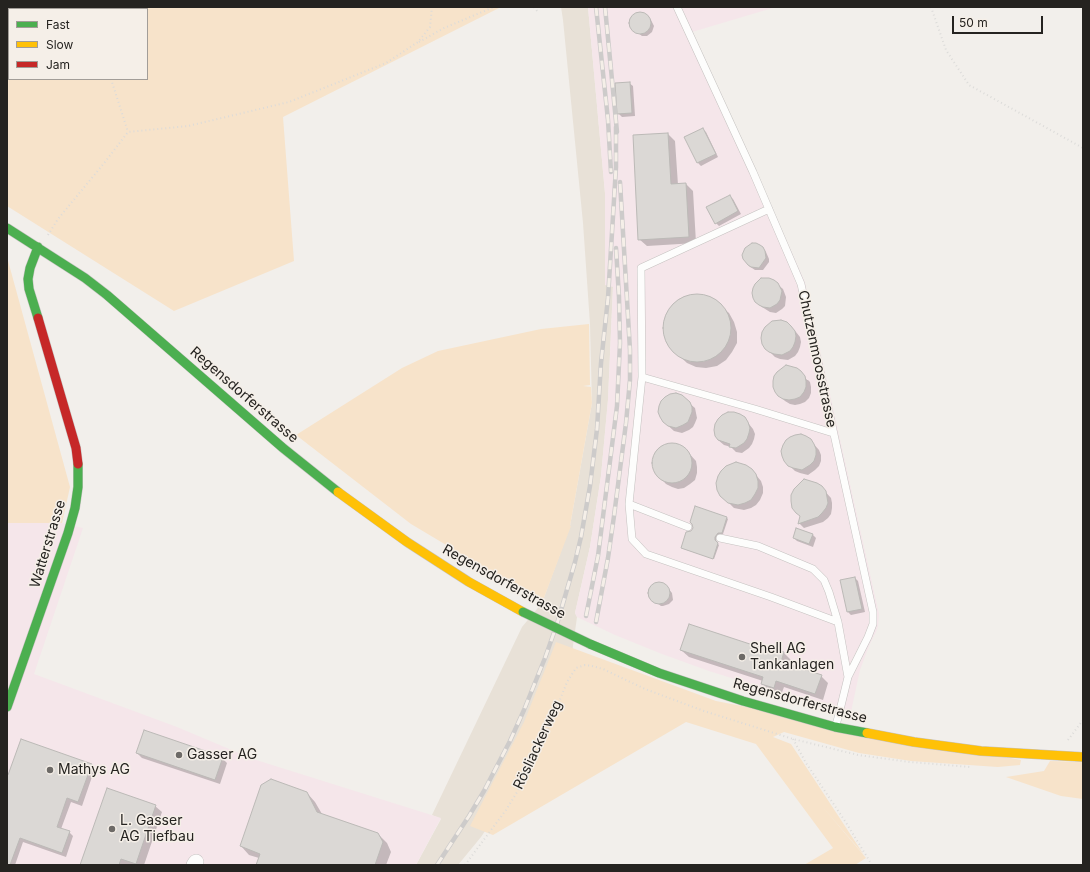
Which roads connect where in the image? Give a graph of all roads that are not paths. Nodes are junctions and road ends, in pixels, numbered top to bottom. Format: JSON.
{"nodes":[{"id":1,"x":677,"y":7,"type":"edge"},
{"id":2,"x":769,"y":209,"type":"junction"},
{"id":3,"x":7,"y":228,"type":"edge"},
{"id":4,"x":38,"y":247,"type":"junction"},
{"id":5,"x":642,"y":376,"type":"junction"},
{"id":6,"x":833,"y":433,"type":"junction"},
{"id":7,"x":629,"y":504,"type":"junction"},
{"id":8,"x":688,"y":527,"type":"dead end"},
{"id":9,"x":720,"y":538,"type":"dead end"},
{"id":10,"x":838,"y":622,"type":"junction"},
{"id":11,"x":848,"y":677,"type":"junction"},
{"id":12,"x":7,"y":707,"type":"edge"},
{"id":13,"x":835,"y":727,"type":"junction"},
{"id":14,"x":1083,"y":757,"type":"edge"}],
"edges":[{"from":1,"to":2,"type":"lane","name":"Chutzenmoosstrasse"},
{"from":2,"to":5,"type":"lane"},
{"from":2,"to":6,"type":"lane","name":"Chutzenmoosstrasse"},
{"from":3,"to":4,"type":"street","name":"Regensdorferstrasse"},
{"from":4,"to":12,"type":"street","name":"Watterstrasse"},
{"from":4,"to":13,"type":"street","name":"Regensdorferstrasse","bridge":true},
{"from":5,"to":6,"type":"lane"},
{"from":5,"to":7,"type":"lane"},
{"from":6,"to":11,"type":"lane","name":"Chutzenmoosstrasse"},
{"from":7,"to":8,"type":"lane"},
{"from":7,"to":10,"type":"lane"},
{"from":9,"to":10,"type":"lane"},
{"from":10,"to":11,"type":"lane"},
{"from":11,"to":13,"type":"lane","name":"Chutzenmoosstrasse"},
{"from":13,"to":14,"type":"street","name":"Regensdorferstrasse"}]}
